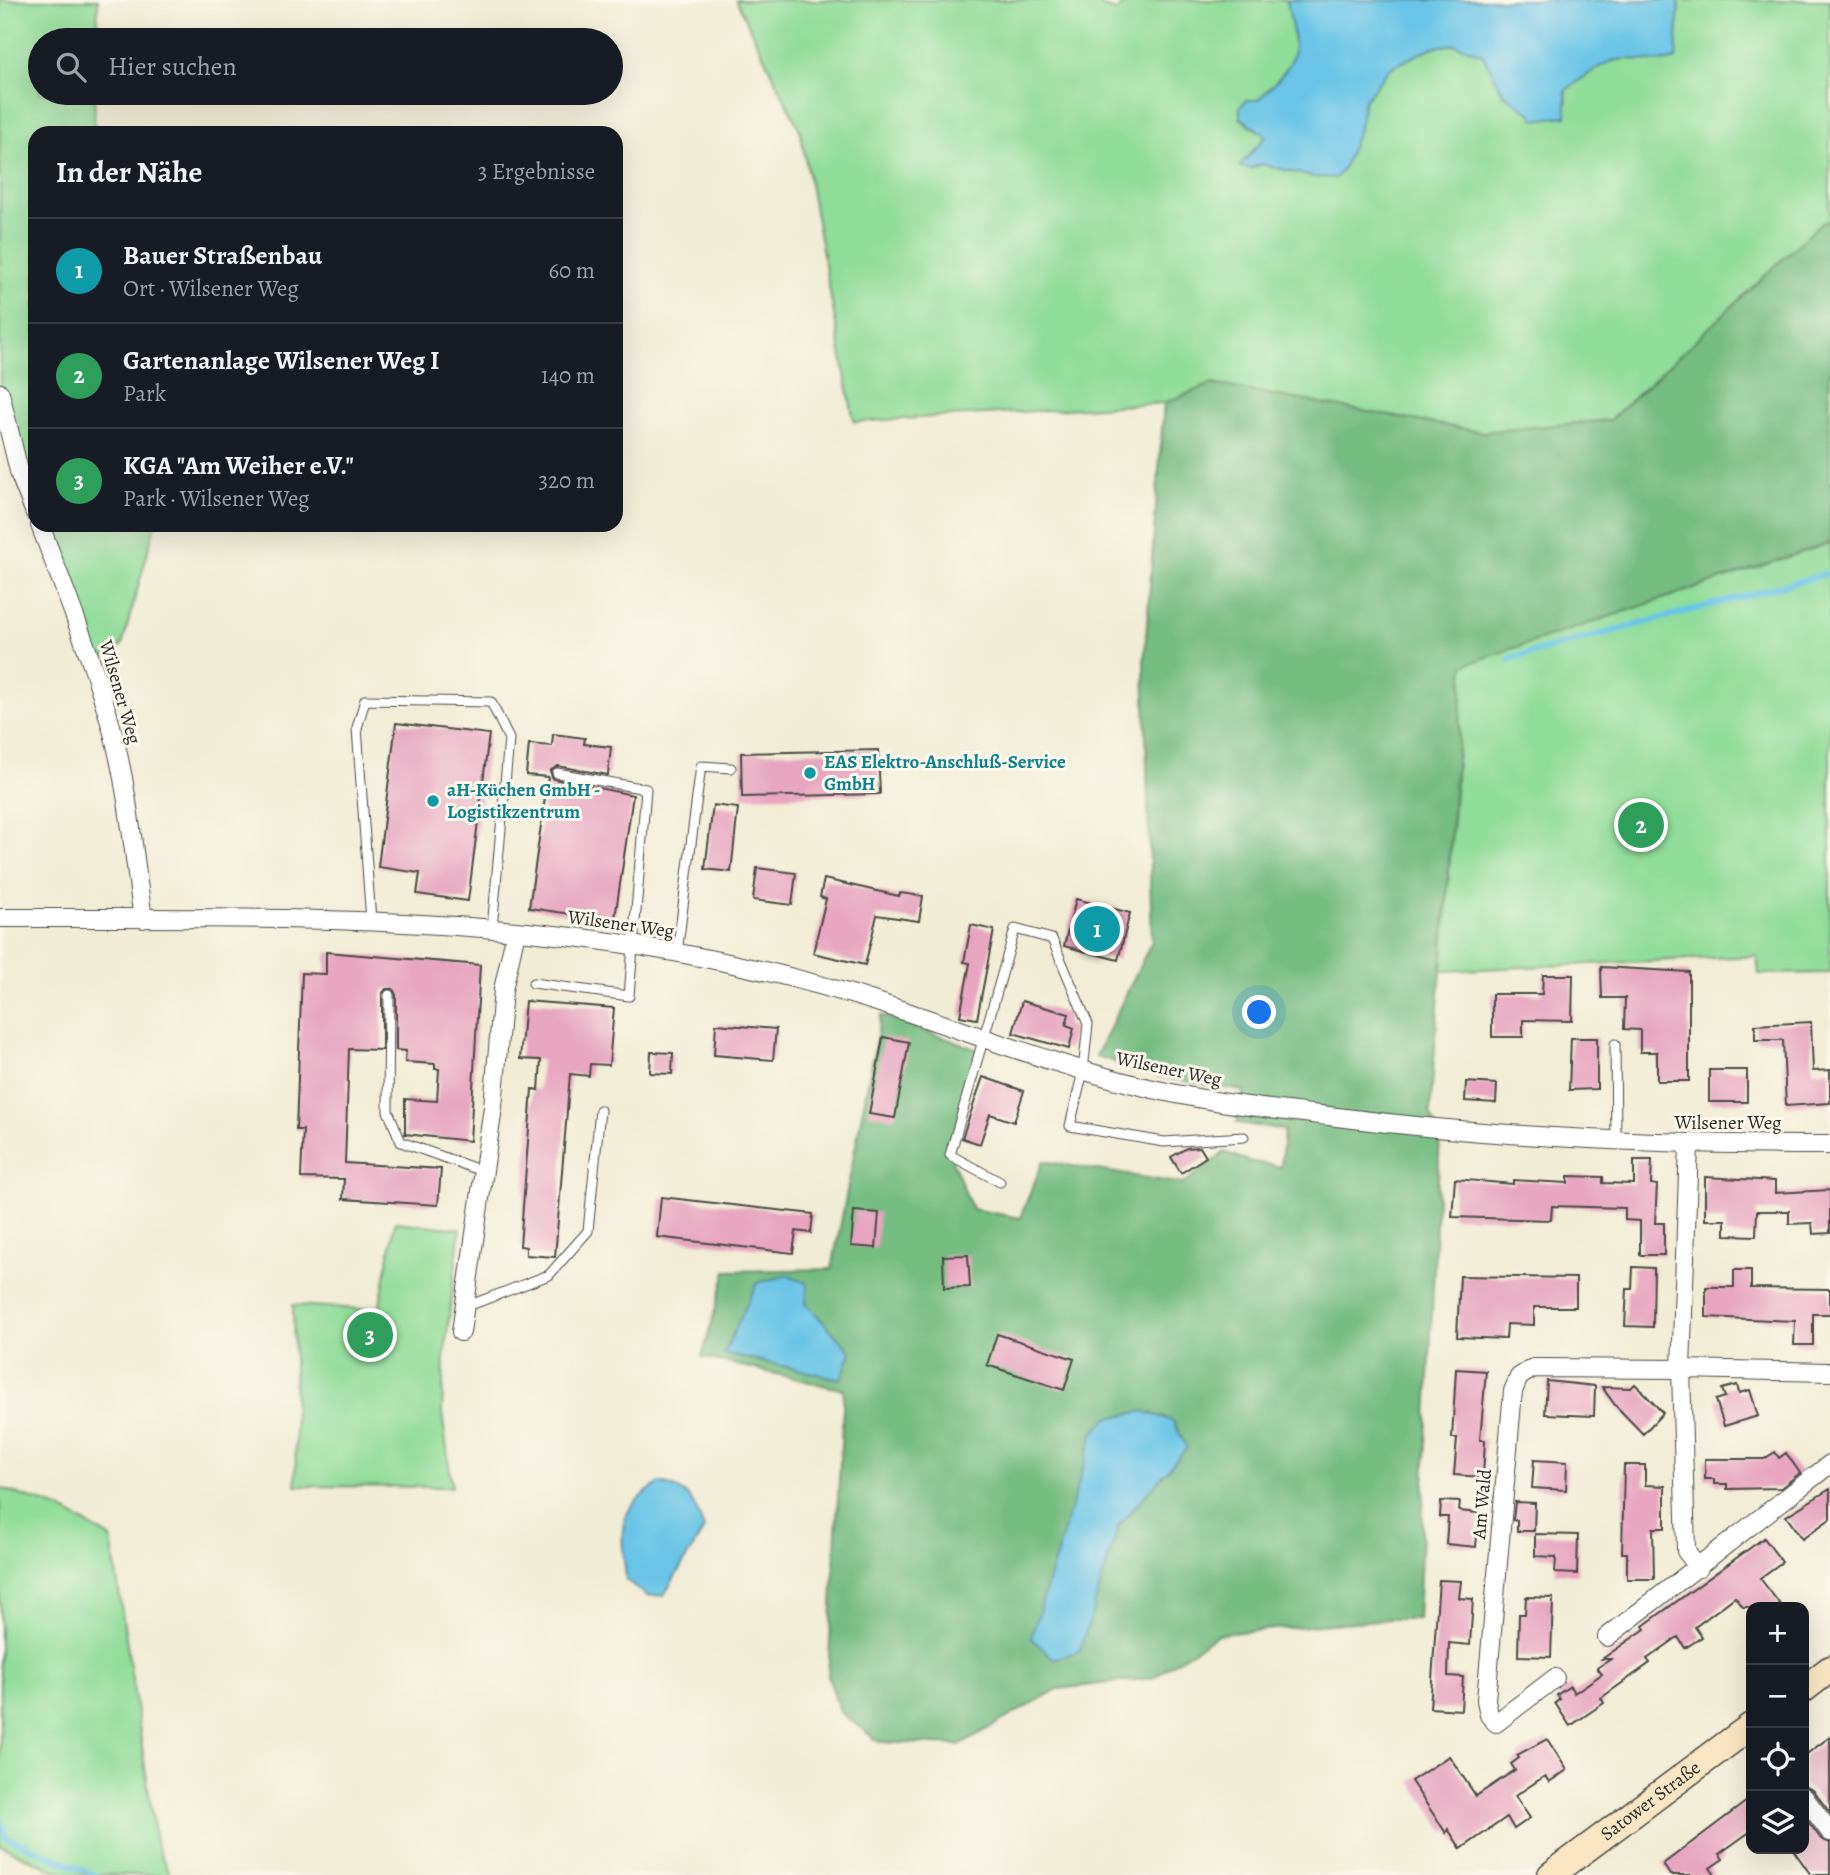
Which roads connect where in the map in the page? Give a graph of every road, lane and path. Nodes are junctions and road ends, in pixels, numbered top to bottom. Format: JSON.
{"nodes":[{"id":1,"x":0,"y":393,"type":"edge"},
{"id":2,"x":28,"y":495,"type":"edge"},
{"id":3,"x":43,"y":532,"type":"edge"},
{"id":4,"x":731,"y":768,"type":"dead end"},
{"id":5,"x":557,"y":774,"type":"dead end"},
{"id":6,"x":0,"y":918,"type":"edge"},
{"id":7,"x":142,"y":919,"type":"junction"},
{"id":8,"x":371,"y":921,"type":"junction"},
{"id":9,"x":492,"y":929,"type":"junction"},
{"id":10,"x":516,"y":931,"type":"junction"},
{"id":11,"x":634,"y":946,"type":"junction"},
{"id":12,"x":677,"y":953,"type":"junction"},
{"id":13,"x":533,"y":983,"type":"dead end"},
{"id":14,"x":389,"y":995,"type":"dead end"},
{"id":15,"x":982,"y":1037,"type":"junction"},
{"id":16,"x":1615,"y":1044,"type":"dead end"},
{"id":17,"x":1083,"y":1071,"type":"junction"},
{"id":18,"x":600,"y":1110,"type":"dead end"},
{"id":19,"x":1244,"y":1138,"type":"dead end"},
{"id":20,"x":1616,"y":1142,"type":"junction"},
{"id":21,"x":1689,"y":1145,"type":"junction"},
{"id":22,"x":1830,"y":1145,"type":"edge"},
{"id":23,"x":485,"y":1172,"type":"junction"},
{"id":24,"x":1000,"y":1182,"type":"dead end"},
{"id":25,"x":465,"y":1307,"type":"junction"},
{"id":26,"x":461,"y":1332,"type":"dead end"},
{"id":27,"x":1681,"y":1369,"type":"junction"},
{"id":28,"x":1830,"y":1372,"type":"edge"},
{"id":29,"x":1830,"y":1464,"type":"edge"},
{"id":30,"x":1699,"y":1568,"type":"junction"},
{"id":31,"x":1608,"y":1637,"type":"dead end"},
{"id":32,"x":1830,"y":1669,"type":"edge"},
{"id":33,"x":1555,"y":1678,"type":"dead end"},
{"id":34,"x":1809,"y":1685,"type":"edge"},
{"id":35,"x":1750,"y":1728,"type":"edge"},
{"id":36,"x":1809,"y":1804,"type":"edge"},
{"id":37,"x":1830,"y":1832,"type":"edge"},
{"id":38,"x":1551,"y":1875,"type":"edge"}],
"edges":[{"from":1,"to":2,"type":"street"},
{"from":3,"to":7,"type":"street","name":"Wilsener Weg"},
{"from":4,"to":12,"type":"lane"},
{"from":5,"to":11,"type":"lane"},
{"from":6,"to":7,"type":"street","name":"Wilsener Weg"},
{"from":7,"to":8,"type":"street","name":"Wilsener Weg"},
{"from":8,"to":9,"type":"street","name":"Wilsener Weg"},
{"from":8,"to":9,"type":"lane"},
{"from":9,"to":10,"type":"street","name":"Wilsener Weg"},
{"from":10,"to":11,"type":"street","name":"Wilsener Weg"},
{"from":10,"to":23,"type":"street"},
{"from":11,"to":12,"type":"street","name":"Wilsener Weg"},
{"from":11,"to":13,"type":"lane"},
{"from":12,"to":15,"type":"street","name":"Wilsener Weg"},
{"from":14,"to":23,"type":"lane"},
{"from":15,"to":17,"type":"street","name":"Wilsener Weg"},
{"from":15,"to":17,"type":"lane"},
{"from":15,"to":24,"type":"lane"},
{"from":16,"to":20,"type":"lane"},
{"from":17,"to":19,"type":"lane"},
{"from":17,"to":20,"type":"street","name":"Wilsener Weg"},
{"from":18,"to":25,"type":"lane"},
{"from":20,"to":21,"type":"street","name":"Wilsener Weg"},
{"from":21,"to":22,"type":"street","name":"Wilsener Weg"},
{"from":21,"to":27,"type":"street"},
{"from":23,"to":25,"type":"street"},
{"from":25,"to":26,"type":"street"},
{"from":27,"to":28,"type":"street","name":"Am Wald"},
{"from":27,"to":30,"type":"street"},
{"from":27,"to":33,"type":"street","name":"Am Wald"},
{"from":29,"to":30,"type":"street"},
{"from":30,"to":31,"type":"street"},
{"from":32,"to":34,"type":"main road"},
{"from":35,"to":38,"type":"main road","name":"Satower Straße"},
{"from":36,"to":37,"type":"street"}]}
